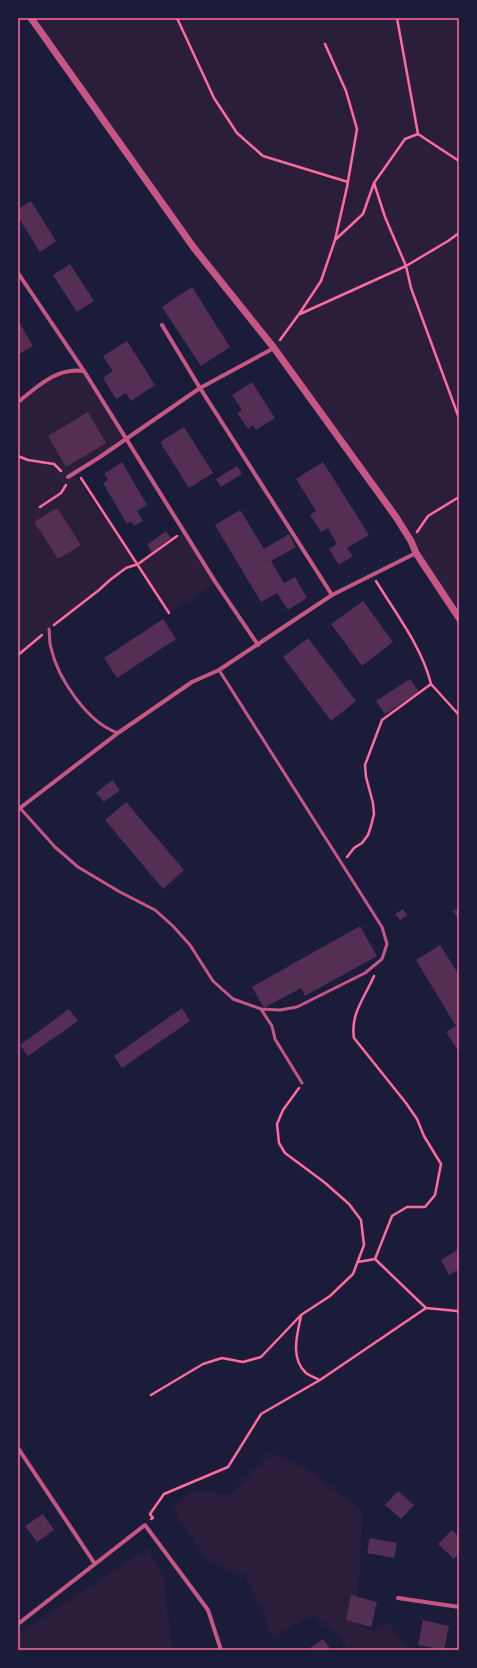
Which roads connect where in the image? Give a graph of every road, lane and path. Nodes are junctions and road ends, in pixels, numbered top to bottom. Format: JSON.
{"nodes":[{"id":1,"x":31,"y":18,"type":"edge"},
{"id":2,"x":177,"y":18,"type":"edge"},
{"id":3,"x":397,"y":18,"type":"edge"},
{"id":4,"x":325,"y":44,"type":"dead end"},
{"id":5,"x":418,"y":134,"type":"junction"},
{"id":6,"x":459,"y":161,"type":"edge"},
{"id":7,"x":348,"y":182,"type":"junction"},
{"id":8,"x":374,"y":183,"type":"junction"},
{"id":9,"x":459,"y":233,"type":"edge"},
{"id":10,"x":335,"y":240,"type":"junction"},
{"id":11,"x":406,"y":266,"type":"junction"},
{"id":12,"x":18,"y":273,"type":"edge"},
{"id":13,"x":299,"y":314,"type":"junction"},
{"id":14,"x":162,"y":325,"type":"dead end"},
{"id":15,"x":274,"y":348,"type":"junction"},
{"id":16,"x":84,"y":370,"type":"junction"},
{"id":17,"x":200,"y":388,"type":"junction"},
{"id":18,"x":18,"y":402,"type":"edge"},
{"id":19,"x":459,"y":418,"type":"edge"},
{"id":20,"x":126,"y":438,"type":"junction"},
{"id":21,"x":18,"y":456,"type":"edge"},
{"id":22,"x":76,"y":472,"type":"junction"},
{"id":23,"x":68,"y":477,"type":"junction"},
{"id":24,"x":459,"y":497,"type":"edge"},
{"id":25,"x":40,"y":507,"type":"dead end"},
{"id":26,"x":184,"y":531,"type":"junction"},
{"id":27,"x":411,"y":541,"type":"junction"},
{"id":28,"x":416,"y":553,"type":"junction"},
{"id":29,"x":138,"y":564,"type":"junction"},
{"id":30,"x":372,"y":575,"type":"junction"},
{"id":31,"x":332,"y":595,"type":"junction"},
{"id":32,"x":169,"y":613,"type":"dead end"},
{"id":33,"x":459,"y":618,"type":"edge"},
{"id":34,"x":48,"y":630,"type":"junction"},
{"id":35,"x":258,"y":644,"type":"junction"},
{"id":36,"x":18,"y":655,"type":"edge"},
{"id":37,"x":219,"y":670,"type":"junction"},
{"id":38,"x":431,"y":684,"type":"junction"},
{"id":39,"x":459,"y":715,"type":"edge"},
{"id":40,"x":118,"y":733,"type":"junction"},
{"id":41,"x":19,"y":808,"type":"edge"},
{"id":42,"x":344,"y":867,"type":"junction"},
{"id":43,"x":382,"y":959,"type":"junction"},
{"id":44,"x":260,"y":1009,"type":"junction"},
{"id":45,"x":302,"y":1083,"type":"joint"},
{"id":46,"x":375,"y":1259,"type":"junction"},
{"id":47,"x":358,"y":1262,"type":"junction"},
{"id":48,"x":426,"y":1308,"type":"junction"},
{"id":49,"x":459,"y":1313,"type":"edge"},
{"id":50,"x":301,"y":1315,"type":"junction"},
{"id":51,"x":320,"y":1380,"type":"junction"},
{"id":52,"x":151,"y":1395,"type":"dead end"},
{"id":53,"x":18,"y":1448,"type":"edge"},
{"id":54,"x":145,"y":1525,"type":"junction"},
{"id":55,"x":94,"y":1564,"type":"junction"},
{"id":56,"x":398,"y":1598,"type":"dead end"},
{"id":57,"x":459,"y":1607,"type":"edge"},
{"id":58,"x":18,"y":1624,"type":"edge"},
{"id":59,"x":221,"y":1650,"type":"edge"}],
"edges":[{"from":1,"to":15,"type":"street"},
{"from":2,"to":7,"type":"path"},
{"from":3,"to":5,"type":"path"},
{"from":4,"to":7,"type":"path"},
{"from":5,"to":6,"type":"path"},
{"from":5,"to":8,"type":"path"},
{"from":7,"to":10,"type":"path"},
{"from":8,"to":10,"type":"path"},
{"from":8,"to":11,"type":"path"},
{"from":9,"to":11,"type":"path"},
{"from":10,"to":13,"type":"path"},
{"from":11,"to":13,"type":"path"},
{"from":11,"to":19,"type":"path"},
{"from":12,"to":16,"type":"street"},
{"from":13,"to":15,"type":"path"},
{"from":14,"to":17,"type":"street"},
{"from":15,"to":17,"type":"street"},
{"from":15,"to":27,"type":"street"},
{"from":16,"to":18,"type":"street"},
{"from":16,"to":20,"type":"street"},
{"from":17,"to":20,"type":"street"},
{"from":17,"to":31,"type":"street"},
{"from":20,"to":22,"type":"street"},
{"from":20,"to":26,"type":"street"},
{"from":21,"to":23,"type":"path"},
{"from":22,"to":23,"type":"street"},
{"from":22,"to":29,"type":"path"},
{"from":23,"to":25,"type":"path"},
{"from":24,"to":27,"type":"path"},
{"from":26,"to":29,"type":"path"},
{"from":26,"to":35,"type":"street"},
{"from":27,"to":28,"type":"street"},
{"from":28,"to":30,"type":"street"},
{"from":28,"to":33,"type":"street"},
{"from":29,"to":32,"type":"path"},
{"from":29,"to":34,"type":"path"},
{"from":30,"to":31,"type":"street"},
{"from":30,"to":38,"type":"path"},
{"from":31,"to":35,"type":"street"},
{"from":34,"to":36,"type":"path"},
{"from":34,"to":40,"type":"lane"},
{"from":35,"to":37,"type":"street"},
{"from":37,"to":40,"type":"street"},
{"from":37,"to":42,"type":"lane"},
{"from":38,"to":39,"type":"path"},
{"from":38,"to":42,"type":"path"},
{"from":40,"to":41,"type":"street"},
{"from":41,"to":44,"type":"lane"},
{"from":42,"to":43,"type":"lane"},
{"from":43,"to":44,"type":"lane"},
{"from":43,"to":46,"type":"path"},
{"from":44,"to":45,"type":"lane"},
{"from":45,"to":47,"type":"path"},
{"from":46,"to":47,"type":"path"},
{"from":46,"to":48,"type":"path"},
{"from":47,"to":50,"type":"path"},
{"from":48,"to":49,"type":"path"},
{"from":48,"to":51,"type":"path"},
{"from":50,"to":51,"type":"path"},
{"from":50,"to":52,"type":"path"},
{"from":51,"to":54,"type":"path"},
{"from":53,"to":55,"type":"street"},
{"from":54,"to":55,"type":"street"},
{"from":54,"to":59,"type":"street"},
{"from":55,"to":58,"type":"street"},
{"from":56,"to":57,"type":"street"}]}
